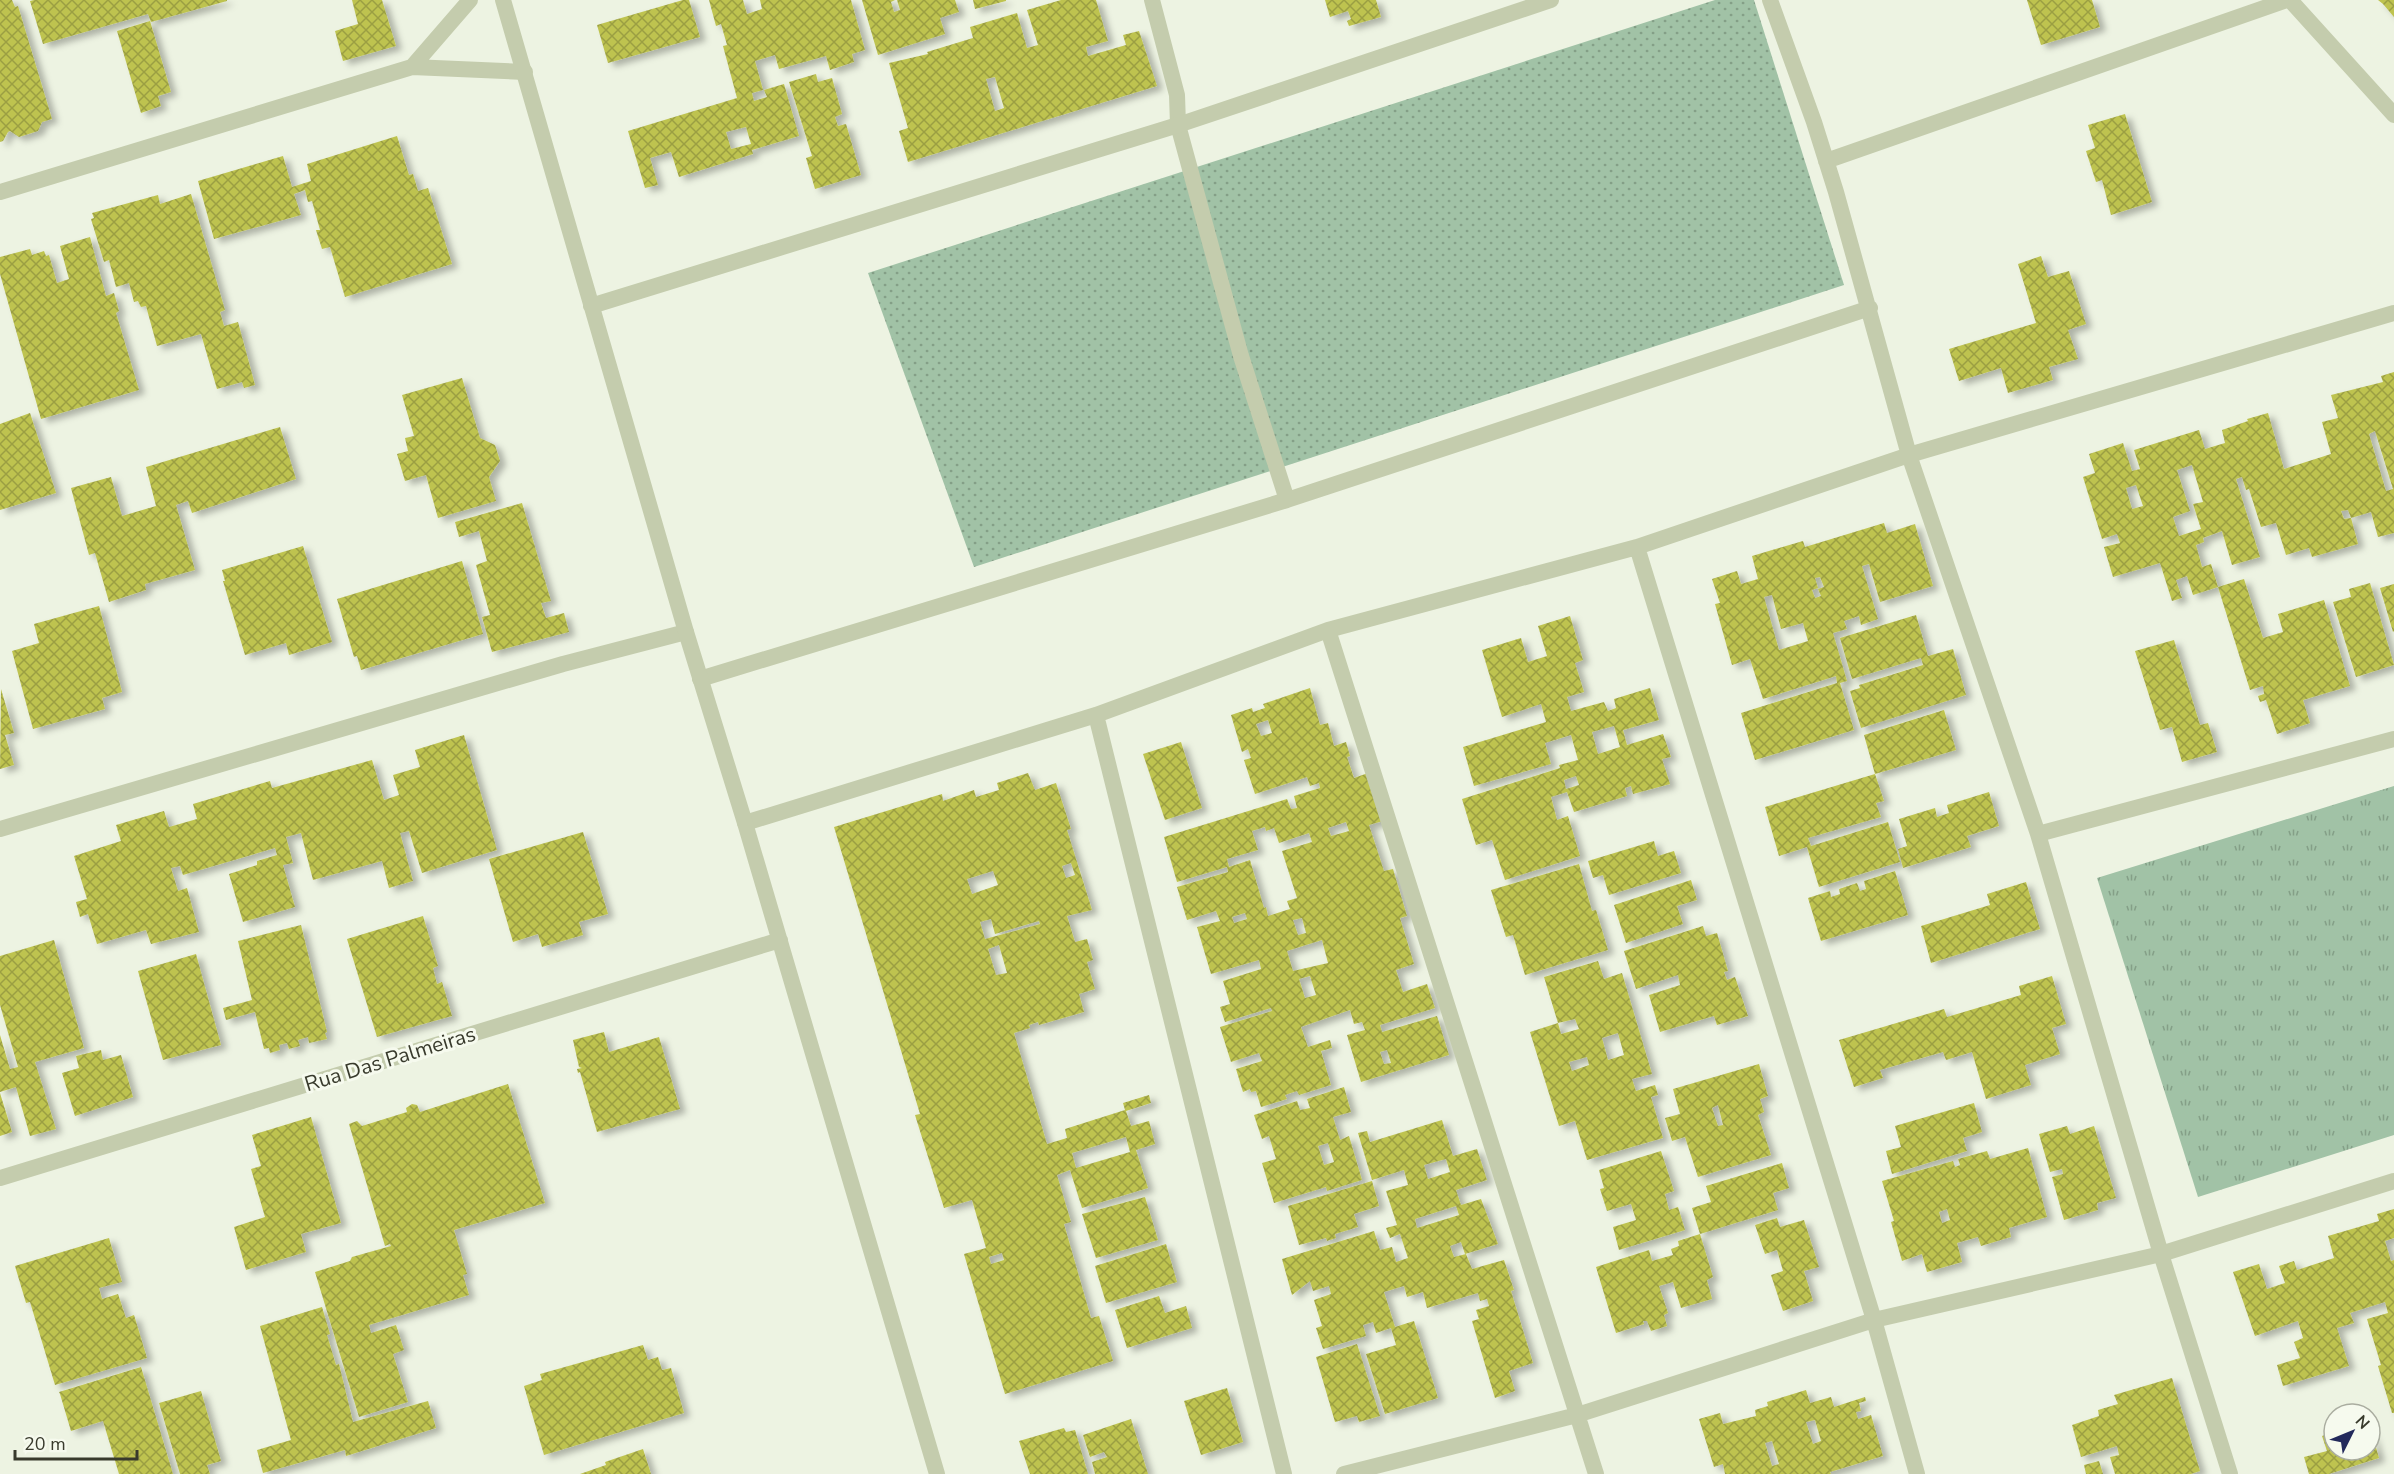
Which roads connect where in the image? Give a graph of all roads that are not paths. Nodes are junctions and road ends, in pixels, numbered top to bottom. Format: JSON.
{"nodes":[{"id":1,"x":470,"y":0,"type":"edge"},
{"id":2,"x":1152,"y":0,"type":"edge"},
{"id":3,"x":1551,"y":0,"type":"edge"},
{"id":4,"x":1770,"y":0,"type":"edge"},
{"id":5,"x":2289,"y":0,"type":"edge"},
{"id":6,"x":506,"y":1,"type":"edge"},
{"id":7,"x":412,"y":67,"type":"junction"},
{"id":8,"x":525,"y":72,"type":"junction"},
{"id":9,"x":2394,"y":115,"type":"edge"},
{"id":10,"x":1178,"y":125,"type":"junction"},
{"id":11,"x":1826,"y":161,"type":"junction"},
{"id":12,"x":0,"y":192,"type":"edge"},
{"id":13,"x":591,"y":306,"type":"junction"},
{"id":14,"x":1870,"y":308,"type":"junction"},
{"id":15,"x":2394,"y":313,"type":"edge"},
{"id":16,"x":1909,"y":456,"type":"junction"},
{"id":17,"x":1287,"y":500,"type":"junction"},
{"id":18,"x":1637,"y":547,"type":"junction"},
{"id":19,"x":1328,"y":630,"type":"junction"},
{"id":20,"x":686,"y":632,"type":"junction"},
{"id":21,"x":700,"y":679,"type":"junction"},
{"id":22,"x":1096,"y":715,"type":"junction"},
{"id":23,"x":2394,"y":739,"type":"edge"},
{"id":24,"x":745,"y":823,"type":"junction"},
{"id":25,"x":0,"y":829,"type":"edge"},
{"id":26,"x":2038,"y":834,"type":"junction"},
{"id":27,"x":780,"y":940,"type":"junction"},
{"id":28,"x":0,"y":1178,"type":"edge"},
{"id":29,"x":2394,"y":1181,"type":"edge"},
{"id":30,"x":2161,"y":1254,"type":"junction"},
{"id":31,"x":1874,"y":1320,"type":"junction"},
{"id":32,"x":1577,"y":1415,"type":"junction"},
{"id":33,"x":937,"y":1474,"type":"edge"},
{"id":34,"x":1284,"y":1474,"type":"edge"},
{"id":35,"x":1344,"y":1474,"type":"edge"},
{"id":36,"x":1596,"y":1474,"type":"edge"},
{"id":37,"x":1917,"y":1474,"type":"edge"},
{"id":38,"x":2230,"y":1474,"type":"edge"}],
"edges":[{"from":1,"to":7,"type":"street"},
{"from":2,"to":10,"type":"street"},
{"from":3,"to":10,"type":"street"},
{"from":4,"to":11,"type":"street"},
{"from":5,"to":9,"type":"street"},
{"from":5,"to":11,"type":"street"},
{"from":6,"to":8,"type":"street"},
{"from":7,"to":8,"type":"street"},
{"from":7,"to":12,"type":"street"},
{"from":8,"to":13,"type":"street"},
{"from":10,"to":13,"type":"street"},
{"from":10,"to":17,"type":"street"},
{"from":11,"to":14,"type":"street"},
{"from":13,"to":20,"type":"street"},
{"from":14,"to":16,"type":"street"},
{"from":14,"to":17,"type":"street"},
{"from":15,"to":16,"type":"street"},
{"from":16,"to":18,"type":"street"},
{"from":16,"to":26,"type":"street"},
{"from":17,"to":21,"type":"street"},
{"from":18,"to":19,"type":"street"},
{"from":18,"to":31,"type":"street"},
{"from":19,"to":22,"type":"street"},
{"from":19,"to":32,"type":"street"},
{"from":20,"to":21,"type":"street"},
{"from":20,"to":25,"type":"street"},
{"from":21,"to":24,"type":"street"},
{"from":22,"to":24,"type":"street"},
{"from":22,"to":34,"type":"street"},
{"from":23,"to":26,"type":"street"},
{"from":24,"to":27,"type":"street"},
{"from":26,"to":30,"type":"street"},
{"from":27,"to":28,"type":"street","name":"Rua Das Palmeiras"},
{"from":27,"to":33,"type":"street"},
{"from":29,"to":30,"type":"street"},
{"from":30,"to":31,"type":"street"},
{"from":30,"to":38,"type":"street"},
{"from":31,"to":32,"type":"street"},
{"from":31,"to":37,"type":"street"},
{"from":32,"to":35,"type":"street"},
{"from":32,"to":36,"type":"street"}]}
